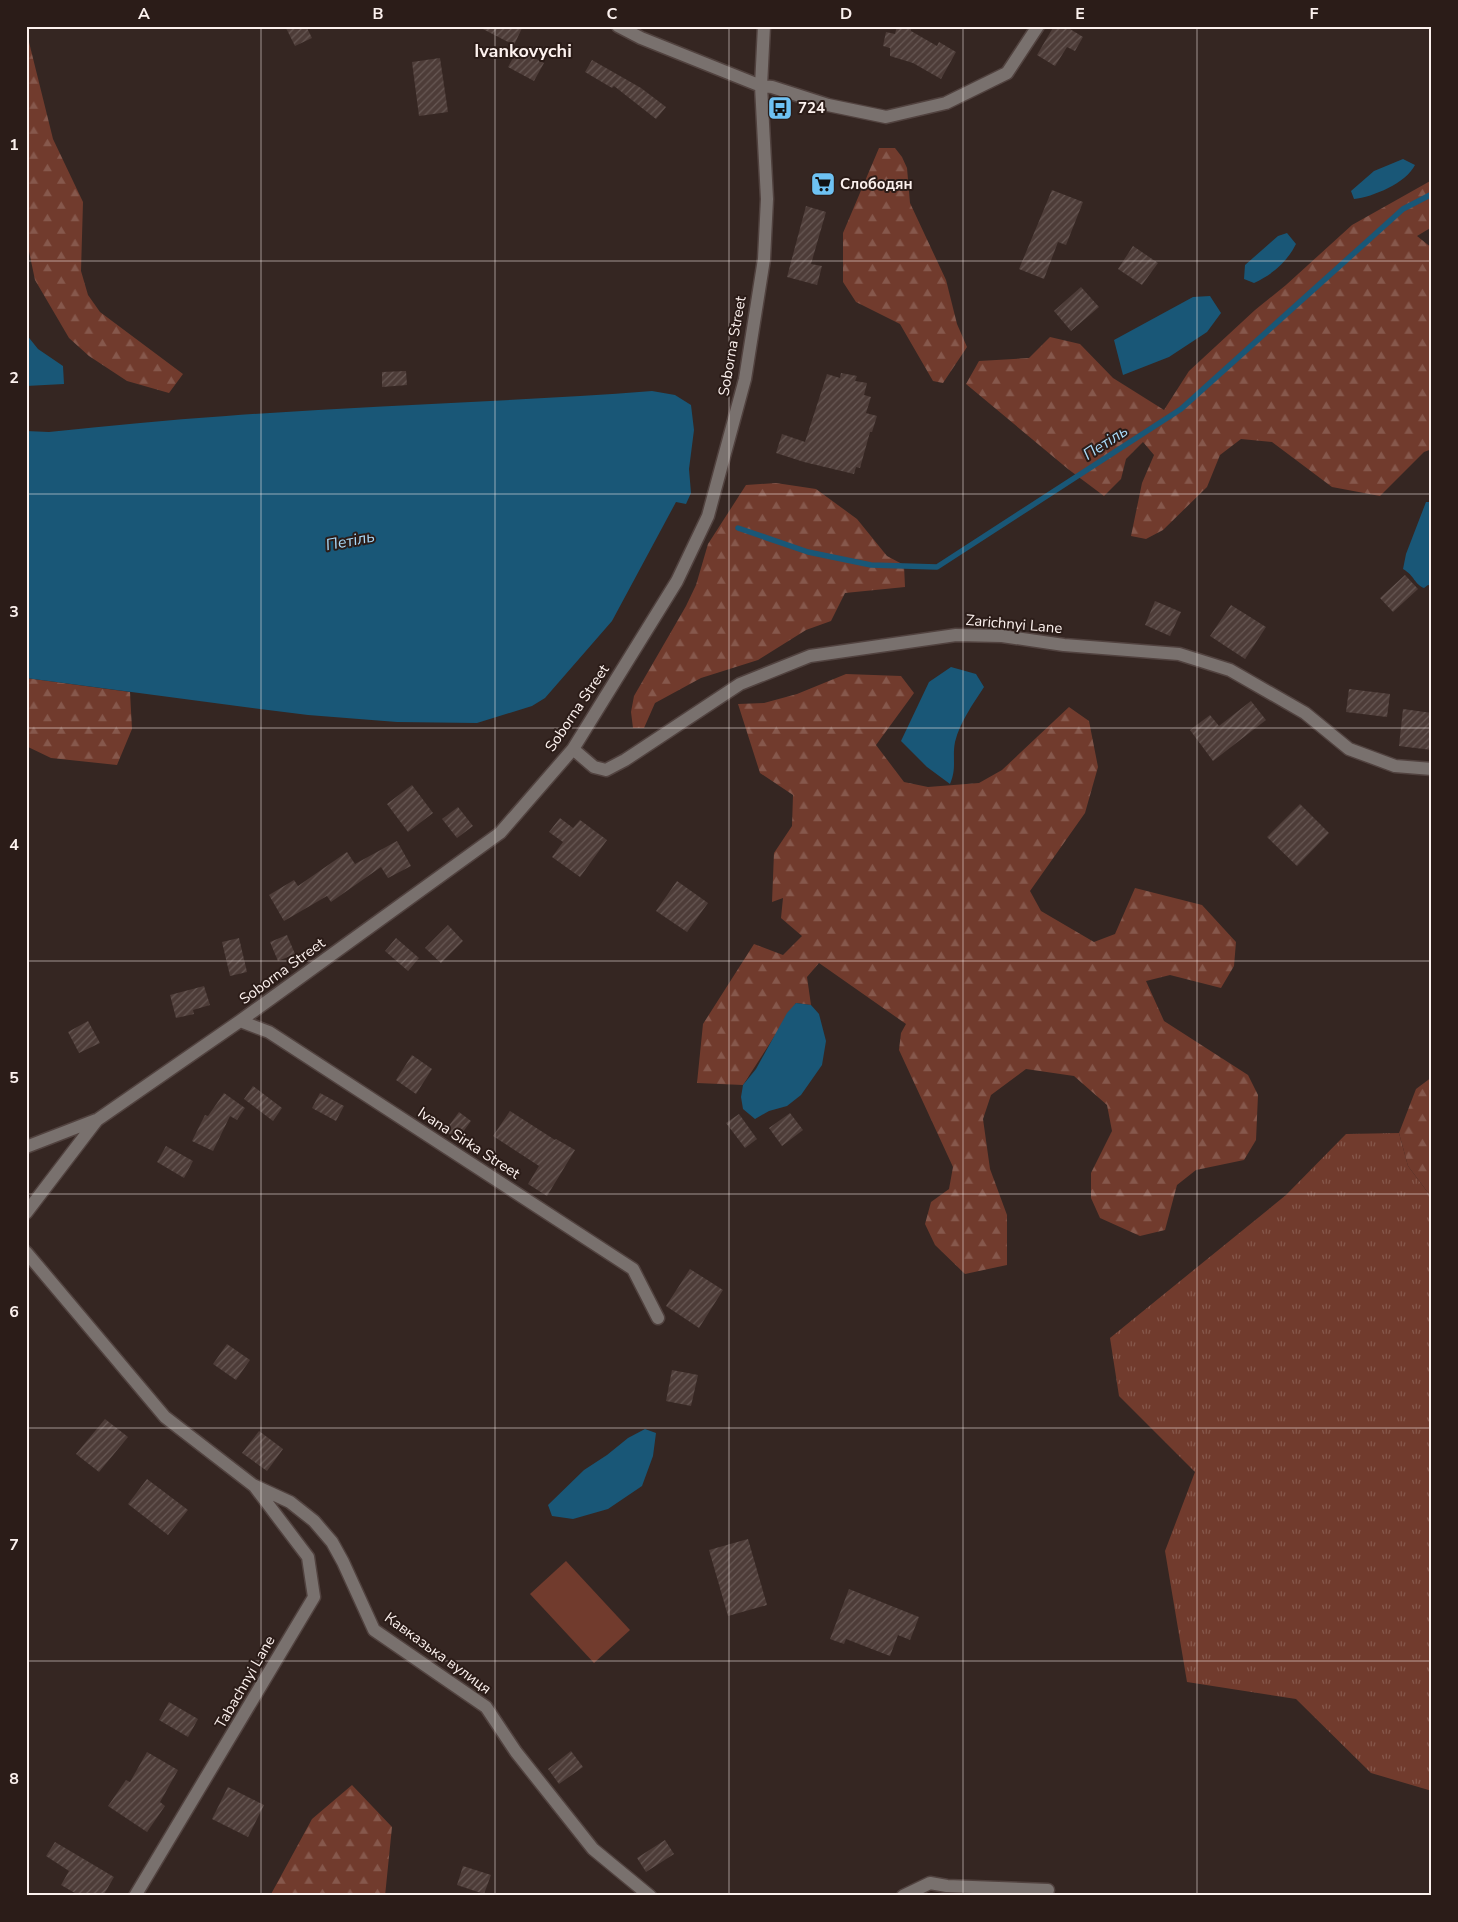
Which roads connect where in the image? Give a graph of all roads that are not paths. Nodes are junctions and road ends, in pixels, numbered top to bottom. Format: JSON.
{"nodes":[{"id":1,"x":618,"y":26,"type":"edge"},
{"id":2,"x":764,"y":26,"type":"edge"},
{"id":3,"x":1038,"y":26,"type":"edge"},
{"id":4,"x":761,"y":86,"type":"junction"},
{"id":5,"x":573,"y":749,"type":"junction"},
{"id":6,"x":1432,"y":769,"type":"edge"},
{"id":7,"x":240,"y":1021,"type":"junction"},
{"id":8,"x":97,"y":1120,"type":"junction"},
{"id":9,"x":26,"y":1148,"type":"edge"},
{"id":10,"x":26,"y":1214,"type":"edge"},
{"id":11,"x":26,"y":1252,"type":"edge"},
{"id":12,"x":658,"y":1318,"type":"dead end"},
{"id":13,"x":253,"y":1485,"type":"junction"},
{"id":14,"x":1048,"y":1890,"type":"dead end"},
{"id":15,"x":135,"y":1896,"type":"edge"},
{"id":16,"x":650,"y":1896,"type":"edge"},
{"id":17,"x":903,"y":1896,"type":"edge"}],
"edges":[{"from":1,"to":4,"type":"street"},
{"from":2,"to":4,"type":"street","name":"Soborna Street"},
{"from":3,"to":4,"type":"street"},
{"from":4,"to":5,"type":"street","name":"Soborna Street"},
{"from":5,"to":6,"type":"street","name":"Zarichnyi Lane"},
{"from":5,"to":7,"type":"street","name":"Soborna Street"},
{"from":7,"to":8,"type":"street","name":"Soborna Street"},
{"from":7,"to":12,"type":"street","name":"Ivana Sirka Street"},
{"from":8,"to":9,"type":"street"},
{"from":8,"to":10,"type":"street","name":"Soborna Street"},
{"from":11,"to":13,"type":"street"},
{"from":13,"to":15,"type":"street","name":"Tabachnyi Lane"},
{"from":13,"to":16,"type":"street","name":"Кавказька вулиця"},
{"from":14,"to":17,"type":"street"}]}
